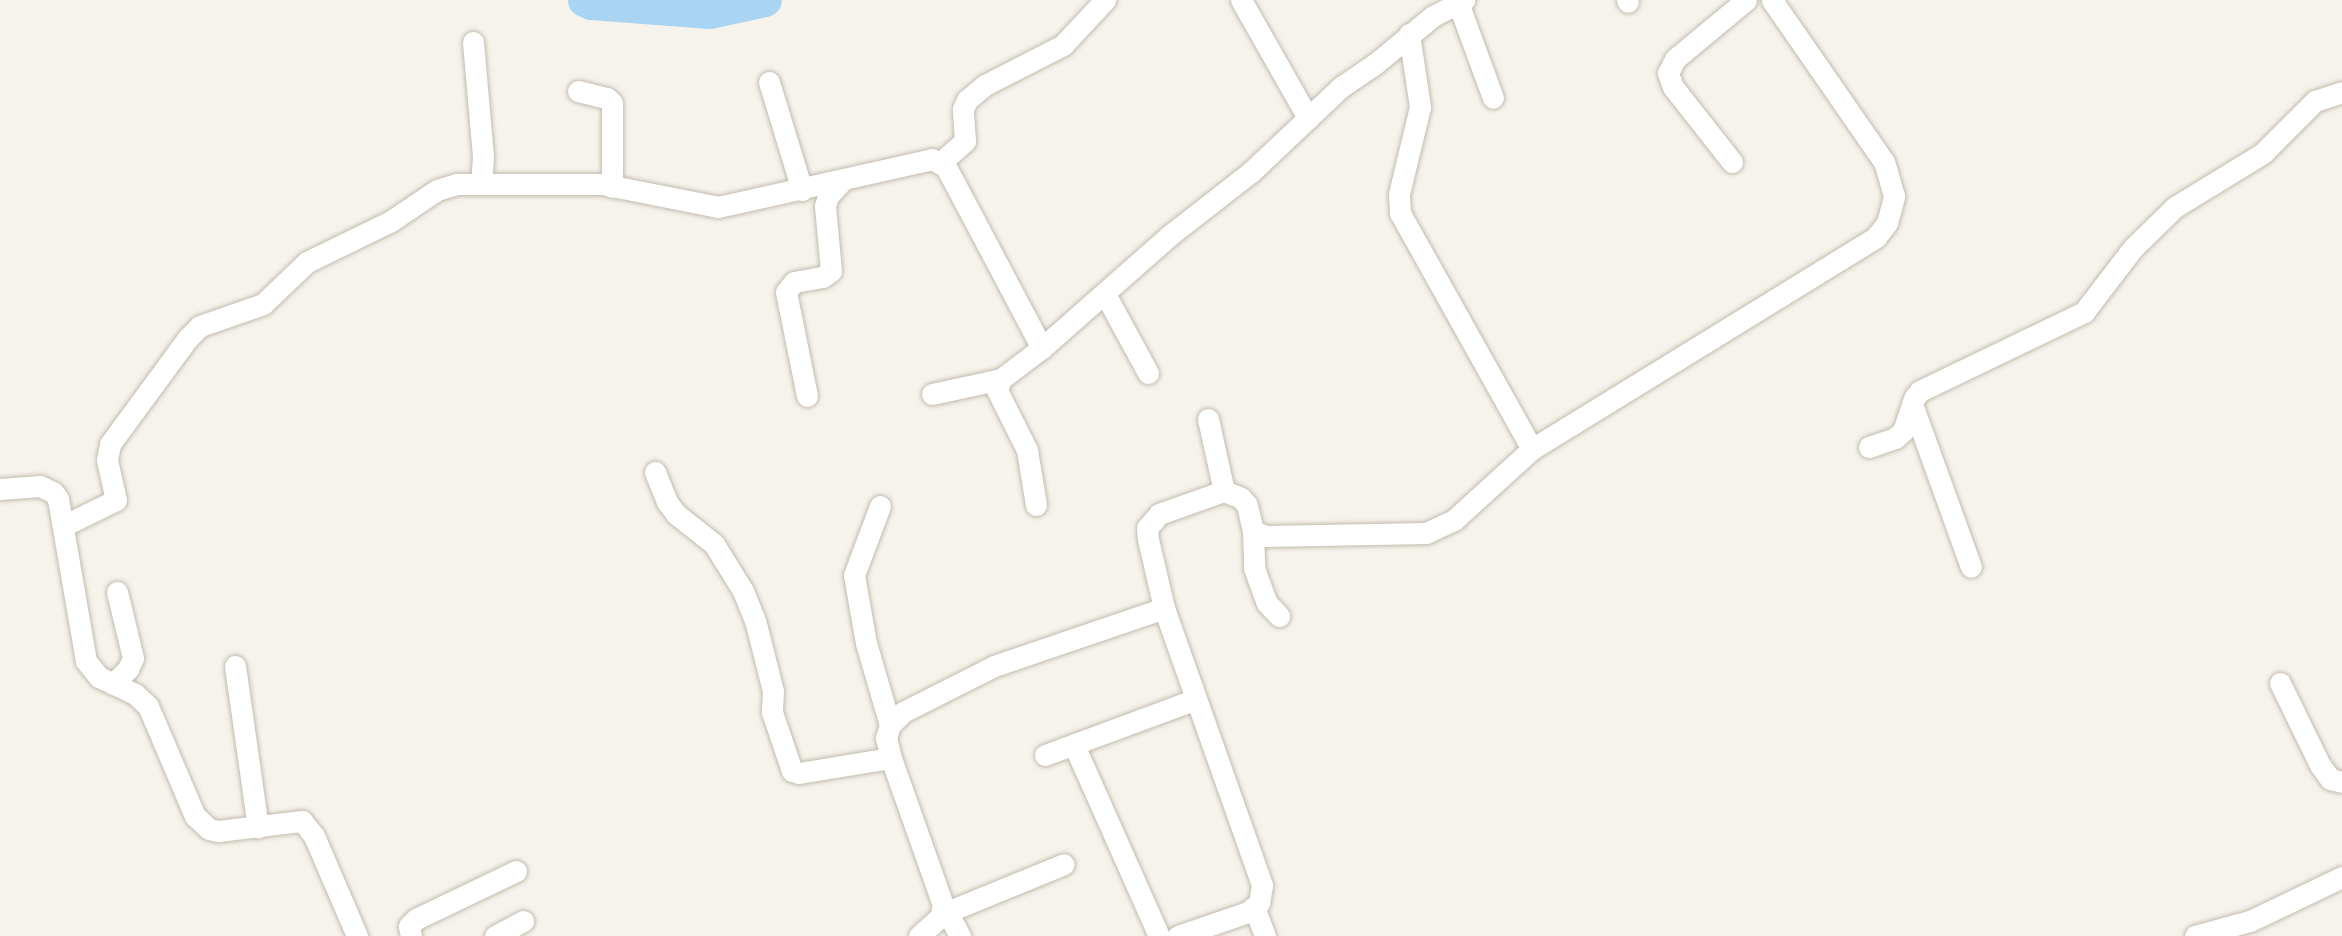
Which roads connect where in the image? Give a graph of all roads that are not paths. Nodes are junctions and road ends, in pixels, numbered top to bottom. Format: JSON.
{"nodes":[{"id":1,"x":1105,"y":0,"type":"edge"},
{"id":2,"x":1241,"y":0,"type":"edge"},
{"id":3,"x":1746,"y":0,"type":"edge"},
{"id":4,"x":1772,"y":0,"type":"edge"},
{"id":5,"x":1460,"y":1,"type":"edge"},
{"id":6,"x":1409,"y":34,"type":"junction"},
{"id":7,"x":473,"y":42,"type":"dead end"},
{"id":8,"x":769,"y":82,"type":"dead end"},
{"id":9,"x":578,"y":91,"type":"dead end"},
{"id":10,"x":2342,"y":92,"type":"edge"},
{"id":11,"x":1493,"y":98,"type":"dead end"},
{"id":12,"x":1308,"y":118,"type":"junction"},
{"id":13,"x":941,"y":162,"type":"junction"},
{"id":14,"x":1732,"y":162,"type":"dead end"},
{"id":15,"x":843,"y":180,"type":"junction"},
{"id":16,"x":481,"y":183,"type":"junction"},
{"id":17,"x":612,"y":187,"type":"junction"},
{"id":18,"x":802,"y":190,"type":"junction"},
{"id":19,"x":1105,"y":293,"type":"junction"},
{"id":20,"x":1042,"y":348,"type":"junction"},
{"id":21,"x":1148,"y":373,"type":"dead end"},
{"id":22,"x":1000,"y":379,"type":"junction"},
{"id":23,"x":932,"y":394,"type":"dead end"},
{"id":24,"x":807,"y":396,"type":"dead end"},
{"id":25,"x":1912,"y":404,"type":"junction"},
{"id":26,"x":1208,"y":419,"type":"dead end"},
{"id":27,"x":1869,"y":447,"type":"dead end"},
{"id":28,"x":1532,"y":449,"type":"junction"},
{"id":29,"x":655,"y":472,"type":"dead end"},
{"id":30,"x":0,"y":489,"type":"edge"},
{"id":31,"x":1224,"y":491,"type":"junction"},
{"id":32,"x":1036,"y":505,"type":"dead end"},
{"id":33,"x":880,"y":506,"type":"dead end"},
{"id":34,"x":63,"y":526,"type":"junction"},
{"id":35,"x":1253,"y":531,"type":"junction"},
{"id":36,"x":1971,"y":567,"type":"dead end"},
{"id":37,"x":117,"y":592,"type":"dead end"},
{"id":38,"x":1164,"y":608,"type":"junction"},
{"id":39,"x":1279,"y":616,"type":"dead end"},
{"id":40,"x":235,"y":666,"type":"dead end"},
{"id":41,"x":2280,"y":683,"type":"dead end"},
{"id":42,"x":113,"y":684,"type":"junction"},
{"id":43,"x":1196,"y":699,"type":"junction"},
{"id":44,"x":890,"y":725,"type":"junction"},
{"id":45,"x":1074,"y":745,"type":"junction"},
{"id":46,"x":1045,"y":755,"type":"dead end"},
{"id":47,"x":891,"y":758,"type":"junction"},
{"id":48,"x":2342,"y":782,"type":"edge"},
{"id":49,"x":258,"y":827,"type":"junction"},
{"id":50,"x":1064,"y":864,"type":"dead end"},
{"id":51,"x":516,"y":871,"type":"dead end"},
{"id":52,"x":2342,"y":877,"type":"edge"},
{"id":53,"x":1254,"y":908,"type":"junction"},
{"id":54,"x":945,"y":909,"type":"junction"},
{"id":55,"x":523,"y":921,"type":"dead end"},
{"id":56,"x":924,"y":934,"type":"edge"},
{"id":57,"x":357,"y":936,"type":"edge"},
{"id":58,"x":411,"y":936,"type":"edge"},
{"id":59,"x":495,"y":936,"type":"edge"},
{"id":60,"x":960,"y":936,"type":"edge"},
{"id":61,"x":1159,"y":936,"type":"edge"},
{"id":62,"x":1178,"y":936,"type":"edge"},
{"id":63,"x":1265,"y":936,"type":"edge"},
{"id":64,"x":2195,"y":936,"type":"edge"}],
"edges":[{"from":1,"to":13,"type":"street"},
{"from":2,"to":12,"type":"street"},
{"from":3,"to":14,"type":"street"},
{"from":4,"to":28,"type":"street"},
{"from":5,"to":6,"type":"street"},
{"from":5,"to":11,"type":"street"},
{"from":6,"to":12,"type":"street"},
{"from":6,"to":28,"type":"street"},
{"from":7,"to":16,"type":"street"},
{"from":8,"to":18,"type":"street"},
{"from":9,"to":17,"type":"street"},
{"from":10,"to":25,"type":"street"},
{"from":12,"to":19,"type":"street"},
{"from":13,"to":15,"type":"street"},
{"from":13,"to":20,"type":"street"},
{"from":15,"to":18,"type":"street"},
{"from":15,"to":24,"type":"street"},
{"from":16,"to":17,"type":"street"},
{"from":16,"to":34,"type":"street"},
{"from":17,"to":18,"type":"street"},
{"from":19,"to":20,"type":"street"},
{"from":19,"to":21,"type":"street"},
{"from":20,"to":22,"type":"street"},
{"from":22,"to":23,"type":"street"},
{"from":22,"to":32,"type":"street"},
{"from":25,"to":27,"type":"street"},
{"from":25,"to":36,"type":"street"},
{"from":26,"to":31,"type":"street"},
{"from":28,"to":35,"type":"street"},
{"from":29,"to":47,"type":"street"},
{"from":30,"to":34,"type":"street"},
{"from":31,"to":35,"type":"street"},
{"from":31,"to":38,"type":"street"},
{"from":33,"to":44,"type":"street"},
{"from":34,"to":42,"type":"street"},
{"from":35,"to":39,"type":"street"},
{"from":37,"to":42,"type":"street"},
{"from":38,"to":43,"type":"street"},
{"from":38,"to":44,"type":"street"},
{"from":40,"to":49,"type":"street"},
{"from":41,"to":48,"type":"street"},
{"from":42,"to":49,"type":"street"},
{"from":43,"to":45,"type":"street"},
{"from":43,"to":53,"type":"street"},
{"from":44,"to":47,"type":"street"},
{"from":45,"to":46,"type":"street"},
{"from":45,"to":61,"type":"street"},
{"from":47,"to":54,"type":"street"},
{"from":49,"to":57,"type":"street"},
{"from":50,"to":54,"type":"street"},
{"from":51,"to":58,"type":"street"},
{"from":52,"to":64,"type":"street"},
{"from":53,"to":62,"type":"street"},
{"from":53,"to":63,"type":"street"},
{"from":54,"to":56,"type":"street"},
{"from":54,"to":60,"type":"street"},
{"from":55,"to":59,"type":"street"}]}
